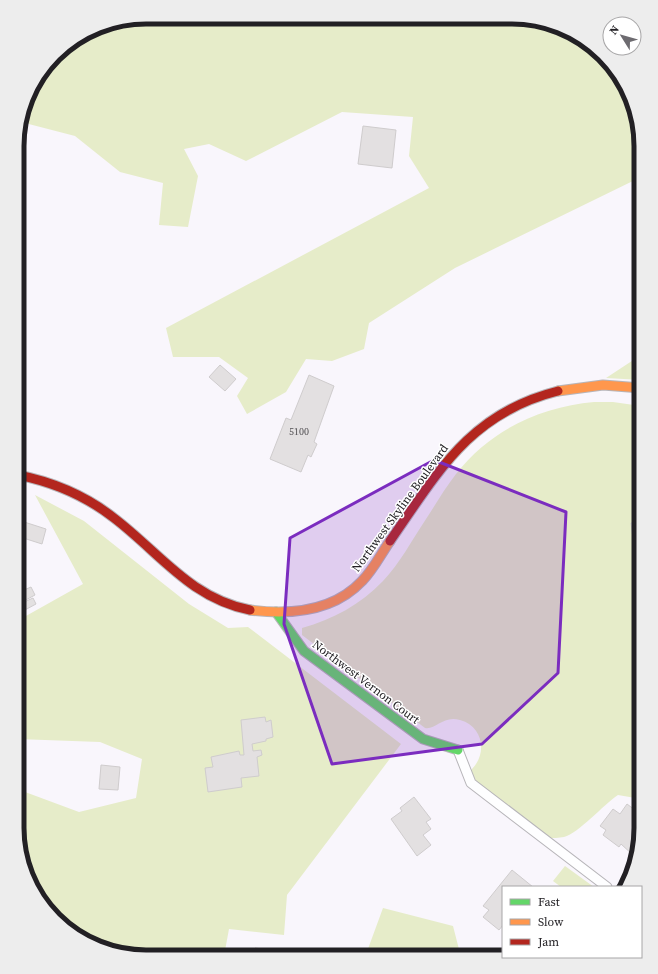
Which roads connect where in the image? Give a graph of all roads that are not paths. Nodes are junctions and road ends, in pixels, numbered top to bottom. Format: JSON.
{"nodes":[{"id":1,"x":634,"y":387,"type":"edge"},
{"id":2,"x":24,"y":478,"type":"edge"},
{"id":3,"x":276,"y":612,"type":"junction"},
{"id":4,"x":458,"y":750,"type":"joint"},
{"id":5,"x":606,"y":886,"type":"edge"}],
"edges":[{"from":1,"to":3,"type":"main road","name":"Northwest Skyline Boulevard"},
{"from":2,"to":3,"type":"main road","name":"Northwest Skyline Boulevard"},
{"from":3,"to":4,"type":"main road","name":"Northwest Vernon Court"},
{"from":4,"to":5,"type":"lane"}]}
